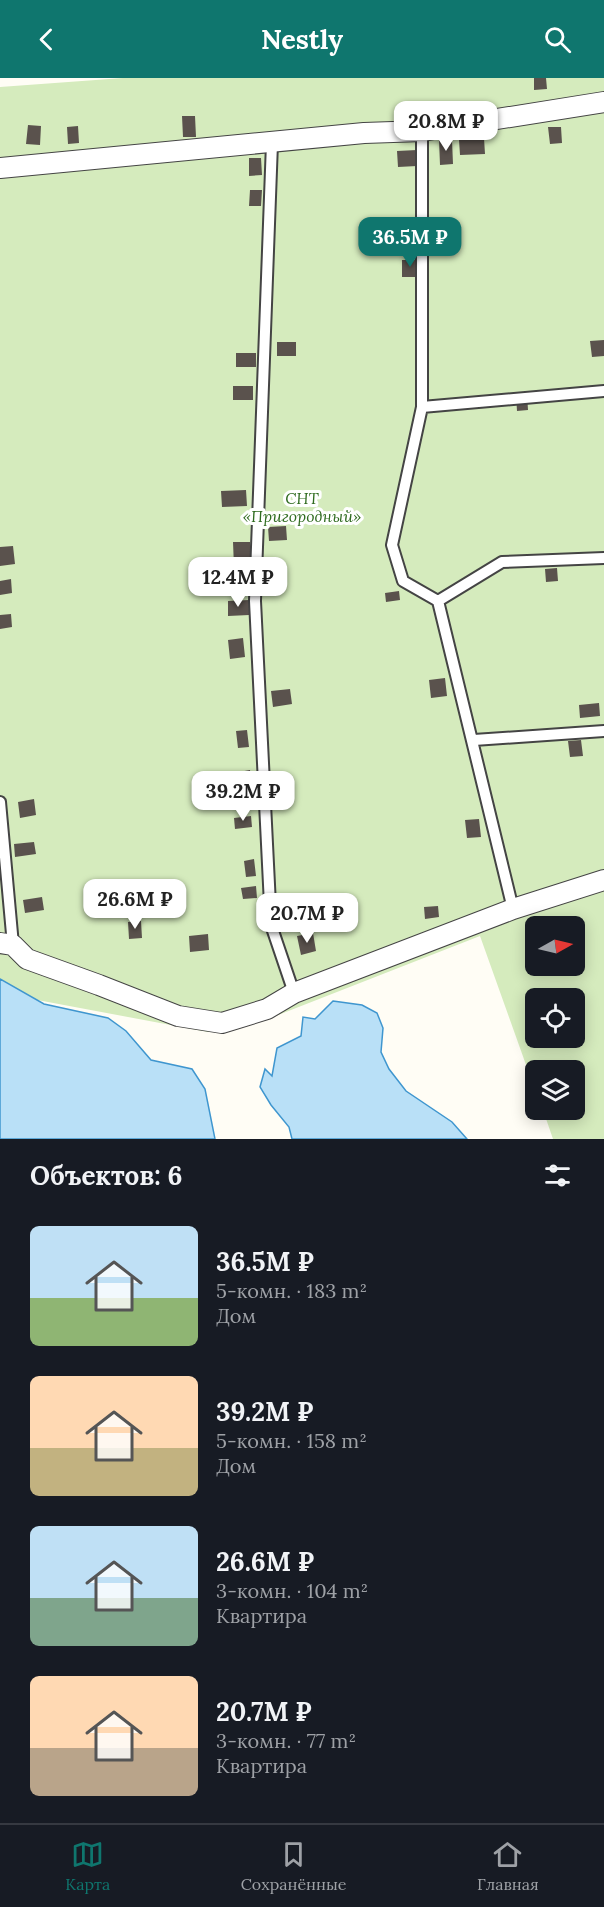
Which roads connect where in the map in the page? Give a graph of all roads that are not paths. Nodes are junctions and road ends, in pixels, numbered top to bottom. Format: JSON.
{"nodes":[{"id":1,"x":604,"y":102,"type":"edge"},
{"id":2,"x":422,"y":131,"type":"junction"},
{"id":3,"x":272,"y":143,"type":"junction"},
{"id":4,"x":0,"y":168,"type":"edge"},
{"id":5,"x":604,"y":391,"type":"edge"},
{"id":6,"x":422,"y":408,"type":"junction"},
{"id":7,"x":604,"y":558,"type":"edge"},
{"id":8,"x":438,"y":601,"type":"junction"},
{"id":9,"x":604,"y":731,"type":"edge"},
{"id":10,"x":474,"y":740,"type":"junction"},
{"id":11,"x":0,"y":802,"type":"edge"},
{"id":12,"x":604,"y":880,"type":"edge"},
{"id":13,"x":513,"y":909,"type":"junction"},
{"id":14,"x":6,"y":944,"type":"edge"},
{"id":15,"x":294,"y":993,"type":"junction"}],
"edges":[{"from":1,"to":2,"type":"street"},
{"from":2,"to":3,"type":"street"},
{"from":2,"to":6,"type":"lane"},
{"from":3,"to":4,"type":"street"},
{"from":3,"to":15,"type":"lane"},
{"from":5,"to":6,"type":"lane"},
{"from":6,"to":8,"type":"lane"},
{"from":7,"to":8,"type":"lane"},
{"from":8,"to":10,"type":"lane"},
{"from":9,"to":10,"type":"lane"},
{"from":10,"to":13,"type":"lane"},
{"from":11,"to":14,"type":"lane"},
{"from":12,"to":13,"type":"street"},
{"from":13,"to":15,"type":"street"},
{"from":14,"to":15,"type":"street"}]}
